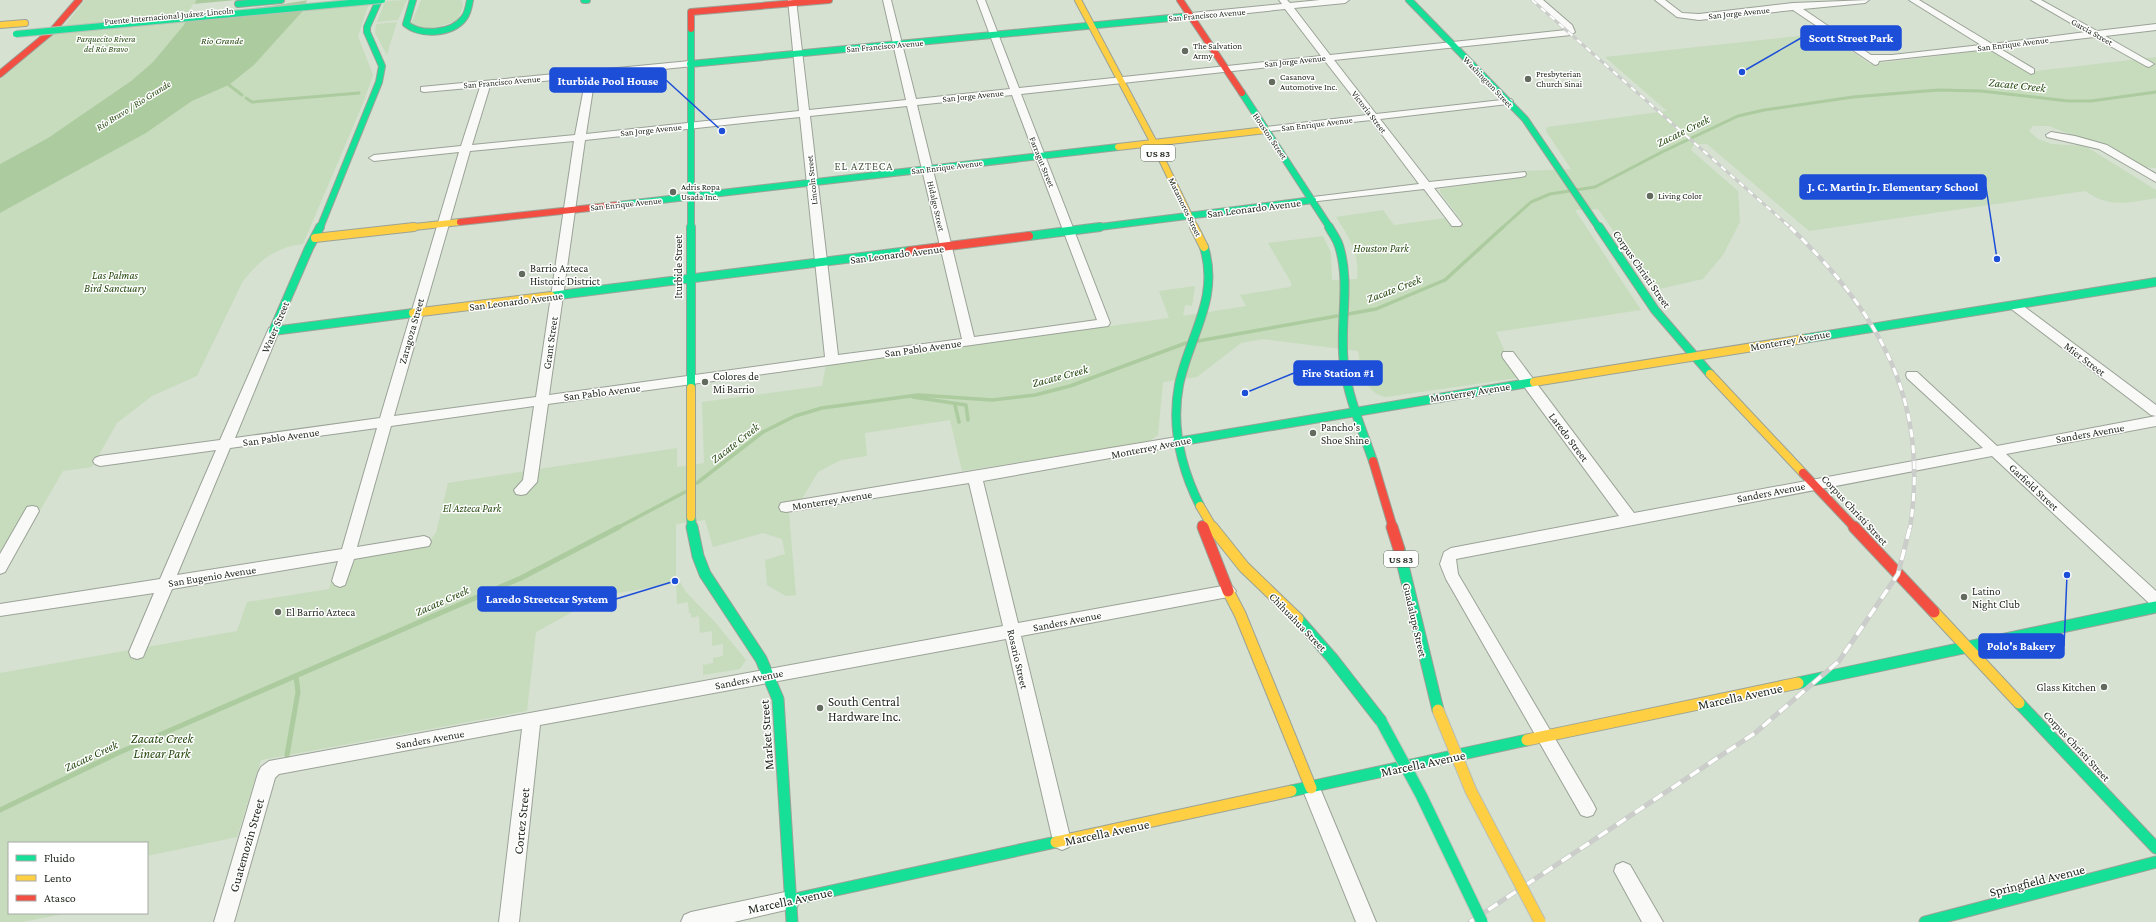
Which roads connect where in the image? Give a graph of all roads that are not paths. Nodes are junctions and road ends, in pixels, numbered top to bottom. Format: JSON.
{"nodes":[{"id":1,"x":79,"y":0,"type":"edge"},
{"id":2,"x":281,"y":0,"type":"edge"},
{"id":3,"x":344,"y":0,"type":"edge"},
{"id":4,"x":379,"y":0,"type":"edge"},
{"id":5,"x":382,"y":0,"type":"edge"},
{"id":6,"x":413,"y":0,"type":"edge"},
{"id":7,"x":470,"y":0,"type":"edge"},
{"id":8,"x":829,"y":0,"type":"edge"},
{"id":9,"x":887,"y":0,"type":"edge"},
{"id":10,"x":982,"y":0,"type":"edge"},
{"id":11,"x":1078,"y":0,"type":"edge"},
{"id":12,"x":1180,"y":0,"type":"edge"},
{"id":13,"x":1345,"y":0,"type":"edge"},
{"id":14,"x":1409,"y":0,"type":"edge"},
{"id":15,"x":1538,"y":0,"type":"edge"},
{"id":16,"x":1659,"y":0,"type":"edge"},
{"id":17,"x":1784,"y":0,"type":"edge"},
{"id":18,"x":1865,"y":0,"type":"edge"},
{"id":19,"x":1913,"y":0,"type":"edge"},
{"id":20,"x":2035,"y":0,"type":"edge"},
{"id":21,"x":792,"y":2,"type":"edge"},
{"id":22,"x":1286,"y":4,"type":"edge"},
{"id":23,"x":1795,"y":7,"type":"junction"},
{"id":24,"x":1191,"y":16,"type":"junction"},
{"id":25,"x":48,"y":21,"type":"dead end"},
{"id":26,"x":0,"y":25,"type":"edge"},
{"id":27,"x":1092,"y":26,"type":"junction"},
{"id":28,"x":2156,"y":27,"type":"edge"},
{"id":29,"x":17,"y":29,"type":"edge"},
{"id":30,"x":2096,"y":34,"type":"junction"},
{"id":31,"x":995,"y":36,"type":"junction"},
{"id":32,"x":1452,"y":44,"type":"junction"},
{"id":33,"x":898,"y":46,"type":"junction"},
{"id":34,"x":1991,"y":47,"type":"junction"},
{"id":35,"x":798,"y":54,"type":"junction"},
{"id":36,"x":1327,"y":57,"type":"junction"},
{"id":37,"x":690,"y":64,"type":"junction"},
{"id":38,"x":2149,"y":64,"type":"dead end"},
{"id":39,"x":1224,"y":69,"type":"junction"},
{"id":40,"x":2031,"y":71,"type":"dead end"},
{"id":41,"x":0,"y":74,"type":"edge"},
{"id":42,"x":591,"y":74,"type":"junction"},
{"id":43,"x":1120,"y":80,"type":"junction"},
{"id":44,"x":486,"y":83,"type":"junction"},
{"id":45,"x":424,"y":89,"type":"dead end"},
{"id":46,"x":1015,"y":91,"type":"junction"},
{"id":47,"x":1508,"y":101,"type":"junction"},
{"id":48,"x":912,"y":103,"type":"junction"},
{"id":49,"x":804,"y":114,"type":"junction"},
{"id":50,"x":1373,"y":117,"type":"junction"},
{"id":51,"x":690,"y":126,"type":"junction"},
{"id":52,"x":1266,"y":130,"type":"junction"},
{"id":53,"x":2051,"y":135,"type":"dead end"},
{"id":54,"x":580,"y":137,"type":"junction"},
{"id":55,"x":1154,"y":143,"type":"junction"},
{"id":56,"x":465,"y":149,"type":"junction"},
{"id":57,"x":1040,"y":157,"type":"junction"},
{"id":58,"x":374,"y":158,"type":"dead end"},
{"id":59,"x":928,"y":169,"type":"junction"},
{"id":60,"x":1560,"y":170,"type":"joint"},
{"id":61,"x":1521,"y":174,"type":"dead end"},
{"id":62,"x":2153,"y":175,"type":"edge"},
{"id":63,"x":812,"y":183,"type":"junction"},
{"id":64,"x":1427,"y":186,"type":"junction"},
{"id":65,"x":690,"y":197,"type":"junction"},
{"id":66,"x":1313,"y":200,"type":"junction"},
{"id":67,"x":571,"y":210,"type":"junction"},
{"id":68,"x":1190,"y":216,"type":"junction"},
{"id":69,"x":1456,"y":224,"type":"dead end"},
{"id":70,"x":442,"y":225,"type":"junction"},
{"id":71,"x":1070,"y":232,"type":"junction"},
{"id":72,"x":315,"y":238,"type":"junction"},
{"id":73,"x":946,"y":247,"type":"junction"},
{"id":74,"x":821,"y":263,"type":"junction"},
{"id":75,"x":690,"y":278,"type":"junction"},
{"id":76,"x":1345,"y":279,"type":"joint"},
{"id":77,"x":2154,"y":284,"type":"edge"},
{"id":78,"x":556,"y":297,"type":"junction"},
{"id":79,"x":2014,"y":305,"type":"junction"},
{"id":80,"x":416,"y":313,"type":"junction"},
{"id":81,"x":1203,"y":313,"type":"joint"},
{"id":82,"x":1104,"y":323,"type":"joint"},
{"id":83,"x":273,"y":331,"type":"junction"},
{"id":84,"x":969,"y":342,"type":"junction"},
{"id":85,"x":1508,"y":355,"type":"dead end"},
{"id":86,"x":1694,"y":357,"type":"junction"},
{"id":87,"x":832,"y":360,"type":"junction"},
{"id":88,"x":1912,"y":375,"type":"dead end"},
{"id":89,"x":690,"y":381,"type":"junction"},
{"id":90,"x":1529,"y":383,"type":"junction"},
{"id":91,"x":542,"y":400,"type":"junction"},
{"id":92,"x":1355,"y":411,"type":"junction"},
{"id":93,"x":2155,"y":420,"type":"edge"},
{"id":94,"x":385,"y":422,"type":"junction"},
{"id":95,"x":1177,"y":442,"type":"junction"},
{"id":96,"x":226,"y":445,"type":"junction"},
{"id":97,"x":1995,"y":451,"type":"junction"},
{"id":98,"x":100,"y":461,"type":"dead end"},
{"id":99,"x":975,"y":477,"type":"junction"},
{"id":100,"x":1188,"y":484,"type":"junction"},
{"id":101,"x":1815,"y":484,"type":"junction"},
{"id":102,"x":521,"y":490,"type":"dead end"},
{"id":103,"x":786,"y":508,"type":"dead end"},
{"id":104,"x":32,"y":511,"type":"dead end"},
{"id":105,"x":1630,"y":518,"type":"junction"},
{"id":106,"x":691,"y":522,"type":"joint"},
{"id":107,"x":424,"y":542,"type":"dead end"},
{"id":108,"x":347,"y":555,"type":"junction"},
{"id":109,"x":0,"y":568,"type":"edge"},
{"id":110,"x":340,"y":581,"type":"dead end"},
{"id":111,"x":165,"y":584,"type":"junction"},
{"id":112,"x":1228,"y":591,"type":"junction"},
{"id":113,"x":2156,"y":600,"type":"edge"},
{"id":114,"x":2156,"y":607,"type":"edge"},
{"id":115,"x":0,"y":610,"type":"edge"},
{"id":116,"x":1012,"y":631,"type":"junction"},
{"id":117,"x":1969,"y":648,"type":"junction"},
{"id":118,"x":137,"y":652,"type":"dead end"},
{"id":119,"x":771,"y":675,"type":"junction"},
{"id":120,"x":532,"y":720,"type":"junction"},
{"id":121,"x":1545,"y":736,"type":"junction"},
{"id":122,"x":270,"y":770,"type":"joint"},
{"id":123,"x":1311,"y":788,"type":"junction"},
{"id":124,"x":1587,"y":809,"type":"dead end"},
{"id":125,"x":1062,"y":841,"type":"junction"},
{"id":126,"x":2156,"y":848,"type":"edge"},
{"id":127,"x":2156,"y":862,"type":"edge"},
{"id":128,"x":1623,"y":871,"type":"dead end"},
{"id":129,"x":790,"y":900,"type":"junction"},
{"id":130,"x":1933,"y":921,"type":"edge"},
{"id":131,"x":224,"y":922,"type":"edge"},
{"id":132,"x":509,"y":922,"type":"edge"},
{"id":133,"x":691,"y":922,"type":"edge"},
{"id":134,"x":792,"y":922,"type":"edge"},
{"id":135,"x":1366,"y":922,"type":"edge"},
{"id":136,"x":1482,"y":922,"type":"edge"},
{"id":137,"x":1540,"y":922,"type":"edge"},
{"id":138,"x":1653,"y":922,"type":"edge"}],
"edges":[{"from":1,"to":41,"type":"main road"},
{"from":2,"to":25,"type":"main road","name":"Puente Internacional Juárez-Lincoln"},
{"from":3,"to":29,"type":"main road","name":"Puente Internacional Juárez-Lincoln"},
{"from":4,"to":72,"type":"main road","name":"Water Street"},
{"from":5,"to":29,"type":"main road","bridge":true},
{"from":6,"to":7,"type":"main road"},
{"from":8,"to":21,"type":"main road"},
{"from":9,"to":33,"type":"street","name":"Hidalgo Street"},
{"from":10,"to":31,"type":"street","name":"Farragut Street"},
{"from":11,"to":27,"type":"main road","name":"Matamoros Street","number":"US 83"},
{"from":12,"to":24,"type":"main road","name":"Houston Street","number":"US 83"},
{"from":13,"to":22,"type":"street","name":"San Francisco Avenue"},
{"from":14,"to":32,"type":"main road","name":"Washington Street"},
{"from":15,"to":32,"type":"street","name":"San Jorge Avenue"},
{"from":16,"to":23,"type":"street","name":"San Jorge Avenue"},
{"from":17,"to":23,"type":"street"},
{"from":18,"to":23,"type":"street","name":"San Jorge Avenue"},
{"from":19,"to":34,"type":"street"},
{"from":20,"to":30,"type":"street","name":"Garcia Street"},
{"from":21,"to":35,"type":"street","name":"Lincoln Street"},
{"from":21,"to":37,"type":"main road","name":"Iturbide Street"},
{"from":22,"to":24,"type":"street","name":"San Francisco Avenue"},
{"from":22,"to":36,"type":"street","name":"Victoria Street"},
{"from":23,"to":34,"type":"street","name":"San Enrique Avenue"},
{"from":24,"to":27,"type":"main road","name":"San Francisco Avenue"},
{"from":24,"to":39,"type":"main road","name":"Houston Street","number":"US 83"},
{"from":26,"to":29,"type":"main road"},
{"from":27,"to":31,"type":"main road","name":"San Francisco Avenue"},
{"from":27,"to":43,"type":"main road","name":"Matamoros Street","number":"US 83"},
{"from":28,"to":30,"type":"street","name":"San Enrique Avenue"},
{"from":30,"to":34,"type":"street","name":"San Enrique Avenue"},
{"from":30,"to":38,"type":"street","name":"Garcia Street"},
{"from":31,"to":33,"type":"main road","name":"San Francisco Avenue"},
{"from":31,"to":46,"type":"street","name":"Farragut Street"},
{"from":32,"to":36,"type":"street","name":"San Jorge Avenue"},
{"from":32,"to":47,"type":"main road","name":"Washington Street"},
{"from":33,"to":35,"type":"main road","name":"San Francisco Avenue"},
{"from":33,"to":48,"type":"street","name":"Hidalgo Street"},
{"from":34,"to":40,"type":"street"},
{"from":35,"to":37,"type":"main road","name":"San Francisco Avenue"},
{"from":35,"to":49,"type":"street","name":"Lincoln Street"},
{"from":36,"to":39,"type":"street","name":"San Jorge Avenue"},
{"from":36,"to":50,"type":"street","name":"Victoria Street"},
{"from":37,"to":42,"type":"street","name":"San Francisco Avenue"},
{"from":37,"to":51,"type":"main road","name":"Iturbide Street"},
{"from":39,"to":43,"type":"street","name":"San Jorge Avenue"},
{"from":39,"to":52,"type":"main road","name":"Houston Street","number":"US 83"},
{"from":42,"to":44,"type":"street","name":"San Francisco Avenue"},
{"from":42,"to":54,"type":"street","name":"Grant Street"},
{"from":43,"to":46,"type":"street","name":"San Jorge Avenue"},
{"from":43,"to":55,"type":"main road","name":"Matamoros Street","number":"US 83"},
{"from":44,"to":45,"type":"street","name":"San Francisco Avenue"},
{"from":44,"to":56,"type":"street","name":"Zaragoza Street"},
{"from":46,"to":48,"type":"street","name":"San Jorge Avenue"},
{"from":46,"to":57,"type":"street","name":"Farragut Street"},
{"from":47,"to":50,"type":"street","name":"San Enrique Avenue"},
{"from":47,"to":60,"type":"main road","name":"Washington Street"},
{"from":48,"to":49,"type":"street","name":"San Jorge Avenue"},
{"from":48,"to":59,"type":"street","name":"Hidalgo Street"},
{"from":49,"to":51,"type":"street","name":"San Jorge Avenue"},
{"from":49,"to":63,"type":"street","name":"Lincoln Street"},
{"from":50,"to":52,"type":"street","name":"San Enrique Avenue"},
{"from":50,"to":64,"type":"street","name":"Victoria Street"},
{"from":51,"to":54,"type":"street","name":"San Jorge Avenue"},
{"from":51,"to":65,"type":"main road","name":"Iturbide Street"},
{"from":52,"to":55,"type":"main road","name":"San Enrique Avenue"},
{"from":52,"to":66,"type":"main road","name":"Houston Street","number":"US 83"},
{"from":53,"to":62,"type":"street"},
{"from":54,"to":56,"type":"street","name":"San Jorge Avenue"},
{"from":54,"to":67,"type":"street","name":"Grant Street"},
{"from":55,"to":57,"type":"main road","name":"San Enrique Avenue"},
{"from":55,"to":68,"type":"main road","name":"Matamoros Street","number":"US 83"},
{"from":56,"to":58,"type":"street","name":"San Jorge Avenue"},
{"from":56,"to":70,"type":"street","name":"Zaragoza Street"},
{"from":57,"to":59,"type":"main road","name":"San Enrique Avenue"},
{"from":57,"to":71,"type":"street","name":"Farragut Street"},
{"from":59,"to":63,"type":"main road","name":"San Enrique Avenue"},
{"from":59,"to":73,"type":"street","name":"Hidalgo Street"},
{"from":60,"to":86,"type":"main road","name":"Corpus Christi Street"},
{"from":61,"to":64,"type":"street","name":"San Leonardo Avenue"},
{"from":63,"to":65,"type":"main road","name":"San Enrique Avenue"},
{"from":63,"to":74,"type":"street","name":"Lincoln Street"},
{"from":64,"to":66,"type":"street","name":"San Leonardo Avenue"},
{"from":64,"to":69,"type":"street","name":"Victoria Street"},
{"from":65,"to":67,"type":"main road","name":"San Enrique Avenue"},
{"from":65,"to":75,"type":"main road","name":"Iturbide Street"},
{"from":66,"to":68,"type":"main road","name":"San Leonardo Avenue"},
{"from":66,"to":76,"type":"main road","name":"Houston Street","number":"US 83"},
{"from":67,"to":70,"type":"main road","name":"San Enrique Avenue"},
{"from":67,"to":78,"type":"street","name":"Grant Street"},
{"from":68,"to":71,"type":"main road","name":"San Leonardo Avenue"},
{"from":68,"to":81,"type":"main road","name":"Matamoros Street","number":"US 83"},
{"from":70,"to":72,"type":"main road","name":"San Enrique Avenue"},
{"from":70,"to":80,"type":"street","name":"Zaragoza Street"},
{"from":71,"to":73,"type":"main road","name":"San Leonardo Avenue"},
{"from":71,"to":82,"type":"street","name":"Farragut Street"},
{"from":72,"to":83,"type":"main road","name":"Water Street"},
{"from":73,"to":74,"type":"main road","name":"San Leonardo Avenue"},
{"from":73,"to":84,"type":"street","name":"Hidalgo Street"},
{"from":74,"to":75,"type":"main road","name":"San Leonardo Avenue"},
{"from":74,"to":87,"type":"street","name":"Lincoln Street"},
{"from":75,"to":78,"type":"main road","name":"San Leonardo Avenue"},
{"from":75,"to":89,"type":"main road","name":"Iturbide Street"},
{"from":76,"to":92,"type":"main road","name":"Guadalupe Street","number":"US 83"},
{"from":77,"to":79,"type":"main road","name":"Monterrey Avenue"},
{"from":78,"to":80,"type":"main road","name":"San Leonardo Avenue"},
{"from":78,"to":91,"type":"street","name":"Grant Street"},
{"from":79,"to":86,"type":"main road","name":"Monterrey Avenue"},
{"from":79,"to":93,"type":"street","name":"Mier Street"},
{"from":80,"to":83,"type":"main road","name":"San Leonardo Avenue"},
{"from":80,"to":94,"type":"street","name":"Zaragoza Street"},
{"from":81,"to":95,"type":"main road","name":"Chihuahua Street","number":"US 83"},
{"from":82,"to":84,"type":"street","name":"San Pablo Avenue"},
{"from":83,"to":96,"type":"street","name":"Water Street"},
{"from":84,"to":87,"type":"street","name":"San Pablo Avenue"},
{"from":85,"to":90,"type":"street","name":"Laredo Street"},
{"from":86,"to":90,"type":"main road","name":"Monterrey Avenue"},
{"from":86,"to":101,"type":"main road","name":"Corpus Christi Street"},
{"from":87,"to":89,"type":"street","name":"San Pablo Avenue"},
{"from":88,"to":97,"type":"street","name":"Garfield Street"},
{"from":89,"to":91,"type":"street","name":"San Pablo Avenue"},
{"from":89,"to":106,"type":"main road","name":"Iturbide Street"},
{"from":90,"to":92,"type":"main road","name":"Monterrey Avenue"},
{"from":90,"to":105,"type":"street","name":"Laredo Street"},
{"from":91,"to":94,"type":"street","name":"San Pablo Avenue"},
{"from":91,"to":102,"type":"street","name":"Grant Street"},
{"from":92,"to":95,"type":"main road","name":"Monterrey Avenue"},
{"from":92,"to":137,"type":"main road","name":"Guadalupe Street","number":"US 83","bridge":true},
{"from":93,"to":97,"type":"street","name":"Sanders Avenue"},
{"from":94,"to":96,"type":"street","name":"San Pablo Avenue"},
{"from":94,"to":108,"type":"street","name":"Zaragoza Street"},
{"from":95,"to":99,"type":"street","name":"Monterrey Avenue"},
{"from":95,"to":100,"type":"main road","name":"Chihuahua Street","number":"US 83"},
{"from":96,"to":98,"type":"street","name":"San Pablo Avenue"},
{"from":96,"to":111,"type":"street","name":"Water Street"},
{"from":97,"to":101,"type":"street","name":"Sanders Avenue"},
{"from":97,"to":113,"type":"street","name":"Garfield Street"},
{"from":99,"to":103,"type":"street","name":"Monterrey Avenue"},
{"from":99,"to":116,"type":"street","name":"Rosario Street"},
{"from":100,"to":112,"type":"main road"},
{"from":100,"to":136,"type":"main road","name":"Chihuahua Street","number":"US 83","bridge":true},
{"from":101,"to":105,"type":"street","name":"Sanders Avenue"},
{"from":101,"to":117,"type":"main road","name":"Corpus Christi Street"},
{"from":104,"to":109,"type":"street"},
{"from":105,"to":121,"type":"street","name":"Sanders Avenue"},
{"from":106,"to":119,"type":"main road","name":"Market Street"},
{"from":107,"to":108,"type":"street","name":"San Eugenio Avenue"},
{"from":108,"to":110,"type":"street","name":"Zaragoza Street"},
{"from":108,"to":111,"type":"street","name":"San Eugenio Avenue"},
{"from":111,"to":115,"type":"street","name":"San Eugenio Avenue"},
{"from":111,"to":118,"type":"street","name":"Water Street"},
{"from":112,"to":116,"type":"street","name":"Sanders Avenue"},
{"from":112,"to":123,"type":"main road"},
{"from":114,"to":117,"type":"main road","name":"Marcella Avenue"},
{"from":116,"to":119,"type":"street","name":"Sanders Avenue"},
{"from":116,"to":125,"type":"street","name":"Rosario Street"},
{"from":117,"to":121,"type":"main road","name":"Marcella Avenue"},
{"from":117,"to":126,"type":"main road","name":"Corpus Christi Street"},
{"from":119,"to":120,"type":"street","name":"Sanders Avenue"},
{"from":119,"to":129,"type":"main road","name":"Market Street"},
{"from":120,"to":122,"type":"street","name":"Sanders Avenue"},
{"from":120,"to":132,"type":"street","name":"Cortez Street"},
{"from":121,"to":123,"type":"main road","name":"Marcella Avenue"},
{"from":121,"to":124,"type":"street"},
{"from":122,"to":131,"type":"street","name":"Guatemozin Street"},
{"from":123,"to":125,"type":"main road","name":"Marcella Avenue"},
{"from":123,"to":135,"type":"street"},
{"from":125,"to":129,"type":"main road","name":"Marcella Avenue"},
{"from":127,"to":130,"type":"main road","name":"Springfield Avenue"},
{"from":128,"to":138,"type":"street"},
{"from":129,"to":133,"type":"street","name":"Marcella Avenue"},
{"from":129,"to":134,"type":"main road","name":"Market Street"}]}
